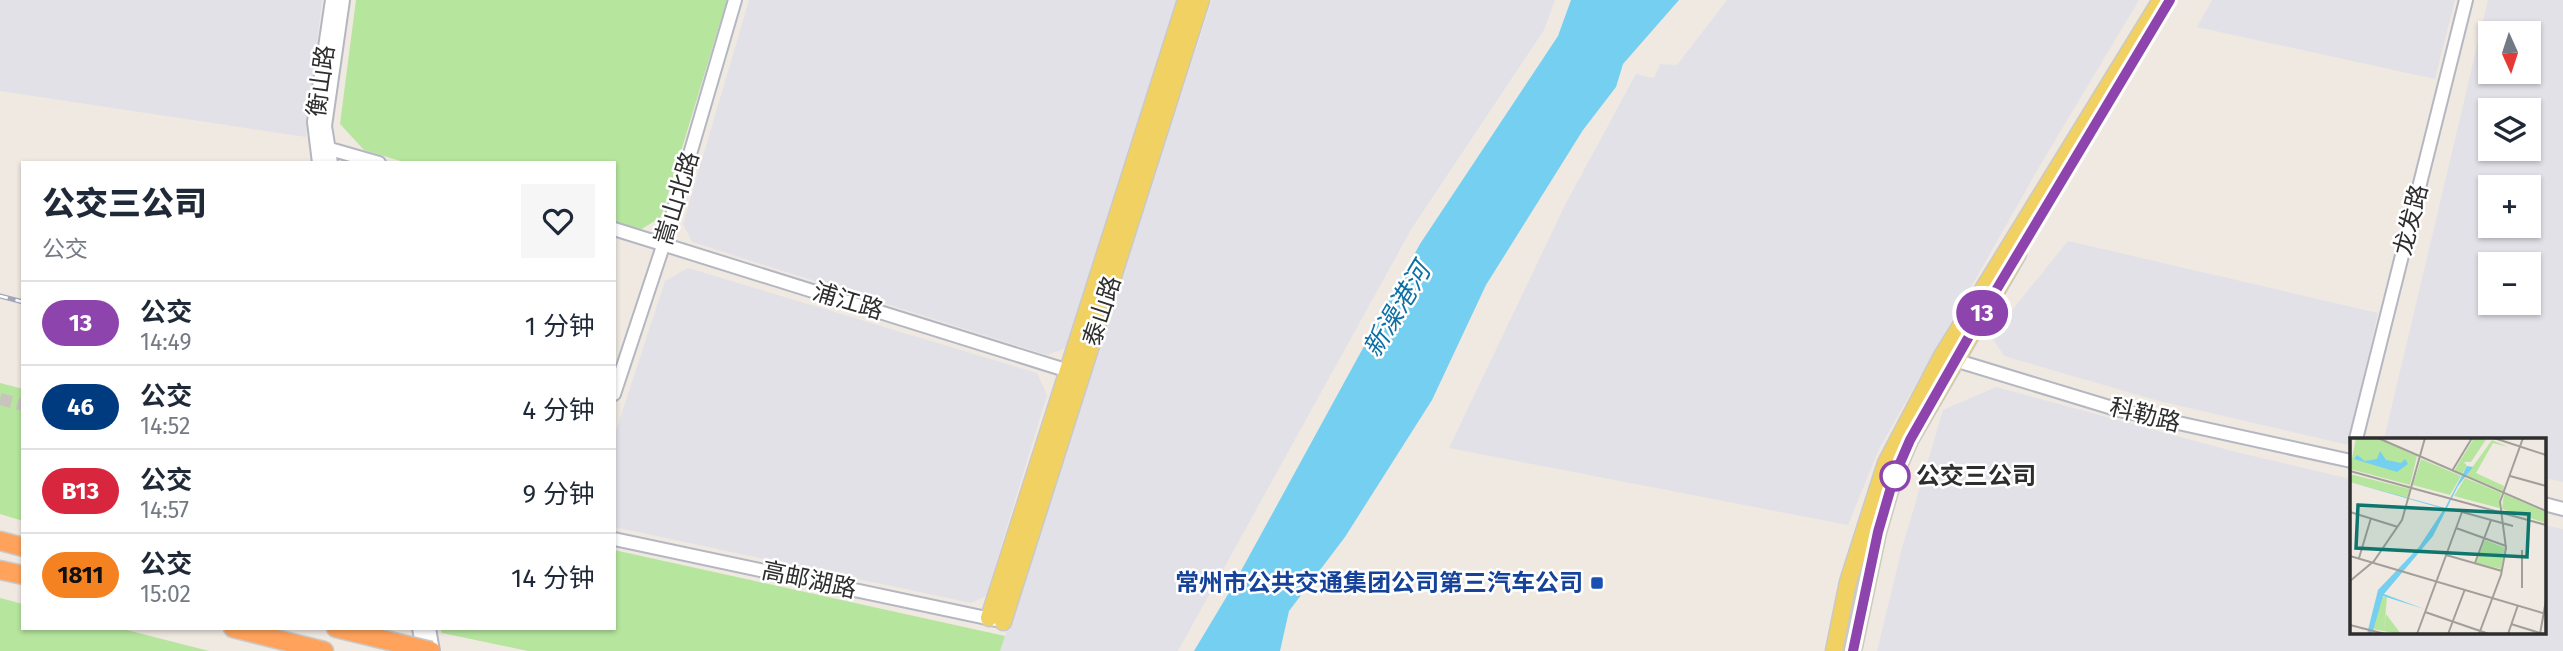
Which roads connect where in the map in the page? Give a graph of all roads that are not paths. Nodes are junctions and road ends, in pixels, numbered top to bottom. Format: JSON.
{"nodes":[{"id":1,"x":332,"y":0,"type":"edge"},
{"id":2,"x":343,"y":0,"type":"edge"},
{"id":3,"x":735,"y":0,"type":"edge"},
{"id":4,"x":1186,"y":0,"type":"edge"},
{"id":5,"x":1201,"y":0,"type":"edge"},
{"id":6,"x":2161,"y":0,"type":"edge"},
{"id":7,"x":2170,"y":0,"type":"edge"},
{"id":8,"x":2466,"y":0,"type":"edge"},
{"id":9,"x":322,"y":146,"type":"junction"},
{"id":10,"x":319,"y":161,"type":"edge"},
{"id":11,"x":330,"y":161,"type":"edge"},
{"id":12,"x":372,"y":161,"type":"edge"},
{"id":13,"x":616,"y":230,"type":"edge"},
{"id":14,"x":664,"y":243,"type":"junction"},
{"id":15,"x":1949,"y":358,"type":"junction"},
{"id":16,"x":1075,"y":373,"type":"junction"},
{"id":17,"x":616,"y":388,"type":"edge"},
{"id":18,"x":2357,"y":438,"type":"edge"},
{"id":19,"x":2350,"y":461,"type":"edge"},
{"id":20,"x":2546,"y":505,"type":"edge"},
{"id":21,"x":2563,"y":509,"type":"edge"},
{"id":22,"x":616,"y":540,"type":"edge"},
{"id":23,"x":0,"y":541,"type":"edge"},
{"id":24,"x":21,"y":546,"type":"edge"},
{"id":25,"x":0,"y":570,"type":"edge"},
{"id":26,"x":21,"y":575,"type":"edge"},
{"id":27,"x":996,"y":620,"type":"joint"},
{"id":28,"x":241,"y":630,"type":"edge"},
{"id":29,"x":344,"y":630,"type":"edge"},
{"id":30,"x":419,"y":630,"type":"edge"},
{"id":31,"x":429,"y":630,"type":"edge"},
{"id":32,"x":324,"y":651,"type":"edge"},
{"id":33,"x":423,"y":651,"type":"edge"},
{"id":34,"x":432,"y":651,"type":"edge"},
{"id":35,"x":1834,"y":651,"type":"edge"},
{"id":36,"x":1853,"y":651,"type":"edge"}],
"edges":[{"from":1,"to":9,"type":"street","name":"衡山路"},
{"from":2,"to":9,"type":"street","name":"衡山路"},
{"from":3,"to":14,"type":"street","name":"嵩山北路"},
{"from":4,"to":16,"type":"main road","name":"泰山路"},
{"from":5,"to":16,"type":"main road","name":"泰山路"},
{"from":6,"to":15,"type":"main road"},
{"from":7,"to":15,"type":"main road"},
{"from":8,"to":18,"type":"street","name":"龙发路"},
{"from":9,"to":10,"type":"street","name":"衡山路"},
{"from":9,"to":11,"type":"street","name":"衡山路"},
{"from":9,"to":12,"type":"street"},
{"from":13,"to":14,"type":"street","name":"浦江路"},
{"from":14,"to":16,"type":"street","name":"浦江路"},
{"from":14,"to":17,"type":"street","name":"嵩山北路"},
{"from":15,"to":19,"type":"street","name":"科勒路"},
{"from":15,"to":35,"type":"main road"},
{"from":15,"to":36,"type":"main road"},
{"from":16,"to":27,"type":"main road","name":"泰山路"},
{"from":20,"to":21,"type":"street"},
{"from":22,"to":27,"type":"street","name":"高邮湖路"},
{"from":23,"to":24,"type":"highway"},
{"from":25,"to":26,"type":"highway"},
{"from":28,"to":32,"type":"highway"},
{"from":29,"to":34,"type":"highway","bridge":true},
{"from":30,"to":33,"type":"street"},
{"from":31,"to":34,"type":"street"}]}
